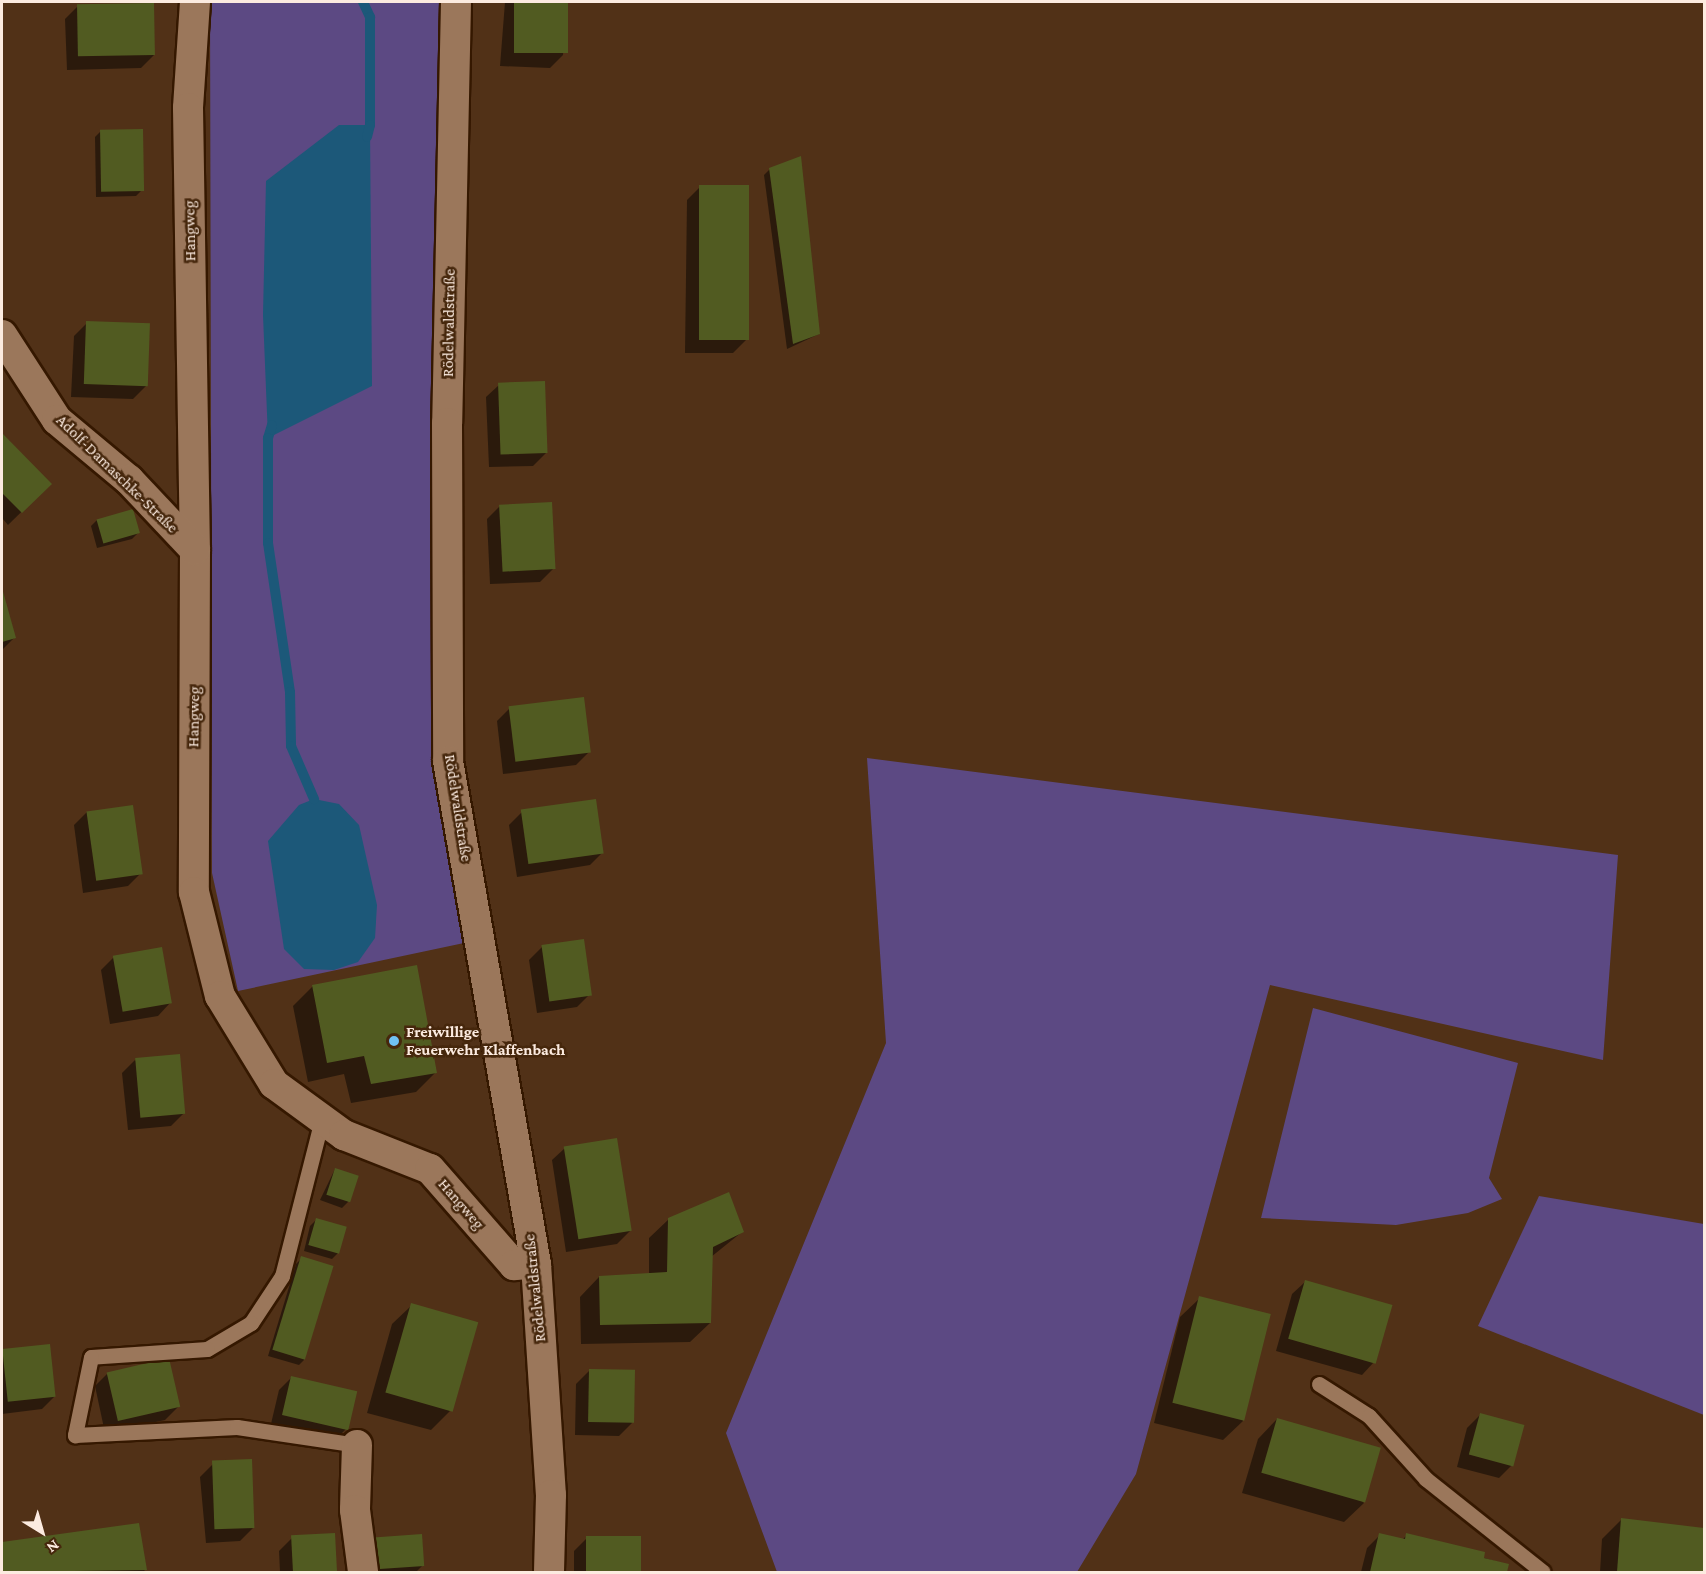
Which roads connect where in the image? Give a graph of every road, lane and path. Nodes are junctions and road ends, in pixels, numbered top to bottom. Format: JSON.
{"nodes":[{"id":1,"x":195,"y":2,"type":"edge"},
{"id":2,"x":456,"y":2,"type":"edge"},
{"id":3,"x":2,"y":335,"type":"edge"},
{"id":4,"x":195,"y":550,"type":"junction"},
{"id":5,"x":322,"y":1119,"type":"junction"},
{"id":6,"x":536,"y":1264,"type":"junction"},
{"id":7,"x":1319,"y":1384,"type":"dead end"},
{"id":8,"x":357,"y":1445,"type":"joint"},
{"id":9,"x":363,"y":1572,"type":"edge"},
{"id":10,"x":549,"y":1572,"type":"edge"},
{"id":11,"x":1543,"y":1572,"type":"edge"}],
"edges":[{"from":1,"to":4,"type":"street","name":"Hangweg"},
{"from":2,"to":6,"type":"street","name":"Rödelwaldstraße"},
{"from":3,"to":4,"type":"street","name":"Adolf-Damaschke-Straße"},
{"from":4,"to":5,"type":"street","name":"Hangweg"},
{"from":5,"to":6,"type":"street","name":"Hangweg"},
{"from":5,"to":8,"type":"lane"},
{"from":6,"to":10,"type":"street","name":"Rödelwaldstraße"},
{"from":7,"to":11,"type":"lane"},
{"from":8,"to":9,"type":"street"}]}
